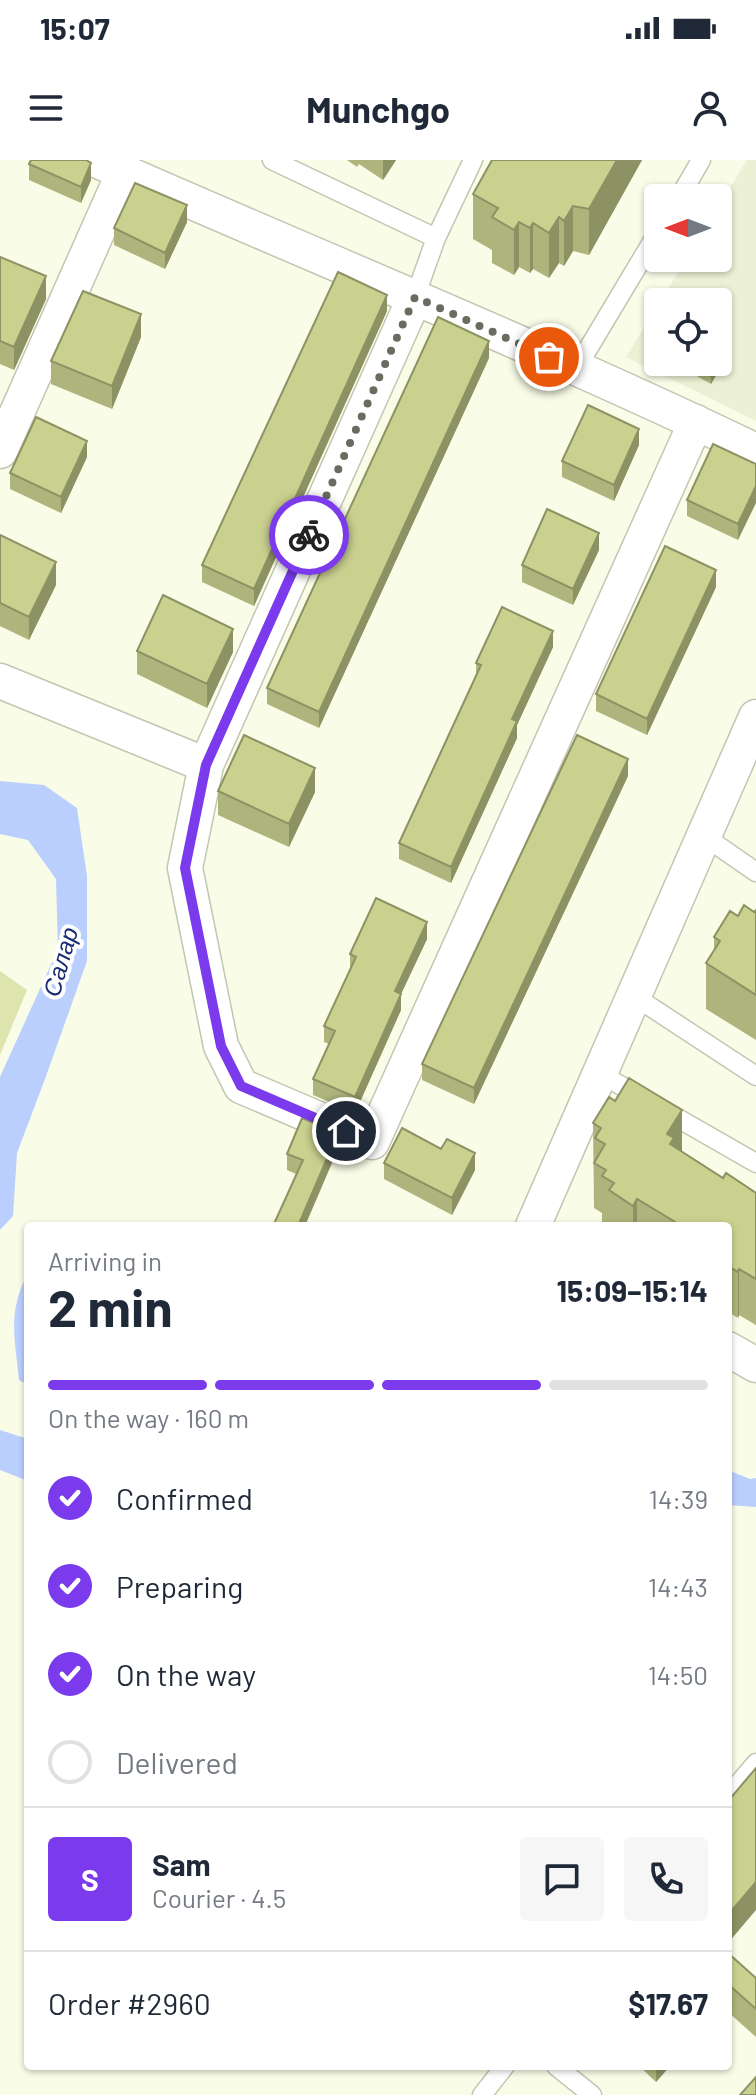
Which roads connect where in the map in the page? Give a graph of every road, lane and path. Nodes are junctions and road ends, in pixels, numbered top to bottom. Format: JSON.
{"nodes":[{"id":1,"x":272,"y":160,"type":"edge"},
{"id":2,"x":473,"y":160,"type":"edge"},
{"id":3,"x":701,"y":160,"type":"edge"},
{"id":4,"x":110,"y":166,"type":"edge"},
{"id":5,"x":687,"y":184,"type":"edge"},
{"id":6,"x":436,"y":238,"type":"junction"},
{"id":7,"x":644,"y":255,"type":"edge"},
{"id":8,"x":415,"y":297,"type":"junction"},
{"id":9,"x":576,"y":369,"type":"junction"},
{"id":10,"x":696,"y":422,"type":"junction"},
{"id":11,"x":0,"y":451,"type":"edge"},
{"id":12,"x":756,"y":451,"type":"edge"},
{"id":13,"x":0,"y":681,"type":"edge"},
{"id":14,"x":753,"y":734,"type":"edge"},
{"id":15,"x":206,"y":765,"type":"junction"},
{"id":16,"x":704,"y":836,"type":"junction"},
{"id":17,"x":756,"y":872,"type":"edge"},
{"id":18,"x":634,"y":996,"type":"junction"},
{"id":19,"x":599,"y":1073,"type":"junction"},
{"id":20,"x":756,"y":1076,"type":"edge"},
{"id":21,"x":756,"y":1163,"type":"edge"},
{"id":22,"x":535,"y":1222,"type":"edge"},
{"id":23,"x":732,"y":1351,"type":"edge"},
{"id":24,"x":756,"y":1365,"type":"edge"},
{"id":25,"x":756,"y":1763,"type":"edge"},
{"id":26,"x":732,"y":1791,"type":"edge"},
{"id":27,"x":502,"y":2070,"type":"edge"},
{"id":28,"x":561,"y":2070,"type":"edge"},
{"id":29,"x":482,"y":2095,"type":"edge"},
{"id":30,"x":592,"y":2095,"type":"edge"}],
"edges":[{"from":1,"to":6,"type":"lane"},
{"from":2,"to":6,"type":"lane"},
{"from":3,"to":5,"type":"lane"},
{"from":4,"to":8,"type":"street"},
{"from":4,"to":11,"type":"street"},
{"from":6,"to":8,"type":"lane"},
{"from":7,"to":9,"type":"lane"},
{"from":8,"to":9,"type":"street"},
{"from":8,"to":15,"type":"street"},
{"from":9,"to":10,"type":"street"},
{"from":10,"to":12,"type":"street"},
{"from":10,"to":15,"type":"street"},
{"from":13,"to":15,"type":"street"},
{"from":14,"to":16,"type":"street"},
{"from":16,"to":17,"type":"lane"},
{"from":16,"to":18,"type":"street"},
{"from":18,"to":19,"type":"street"},
{"from":18,"to":20,"type":"lane"},
{"from":19,"to":21,"type":"lane"},
{"from":19,"to":22,"type":"street"},
{"from":23,"to":24,"type":"street"},
{"from":25,"to":26,"type":"lane"},
{"from":27,"to":29,"type":"lane"},
{"from":28,"to":30,"type":"lane"}]}
